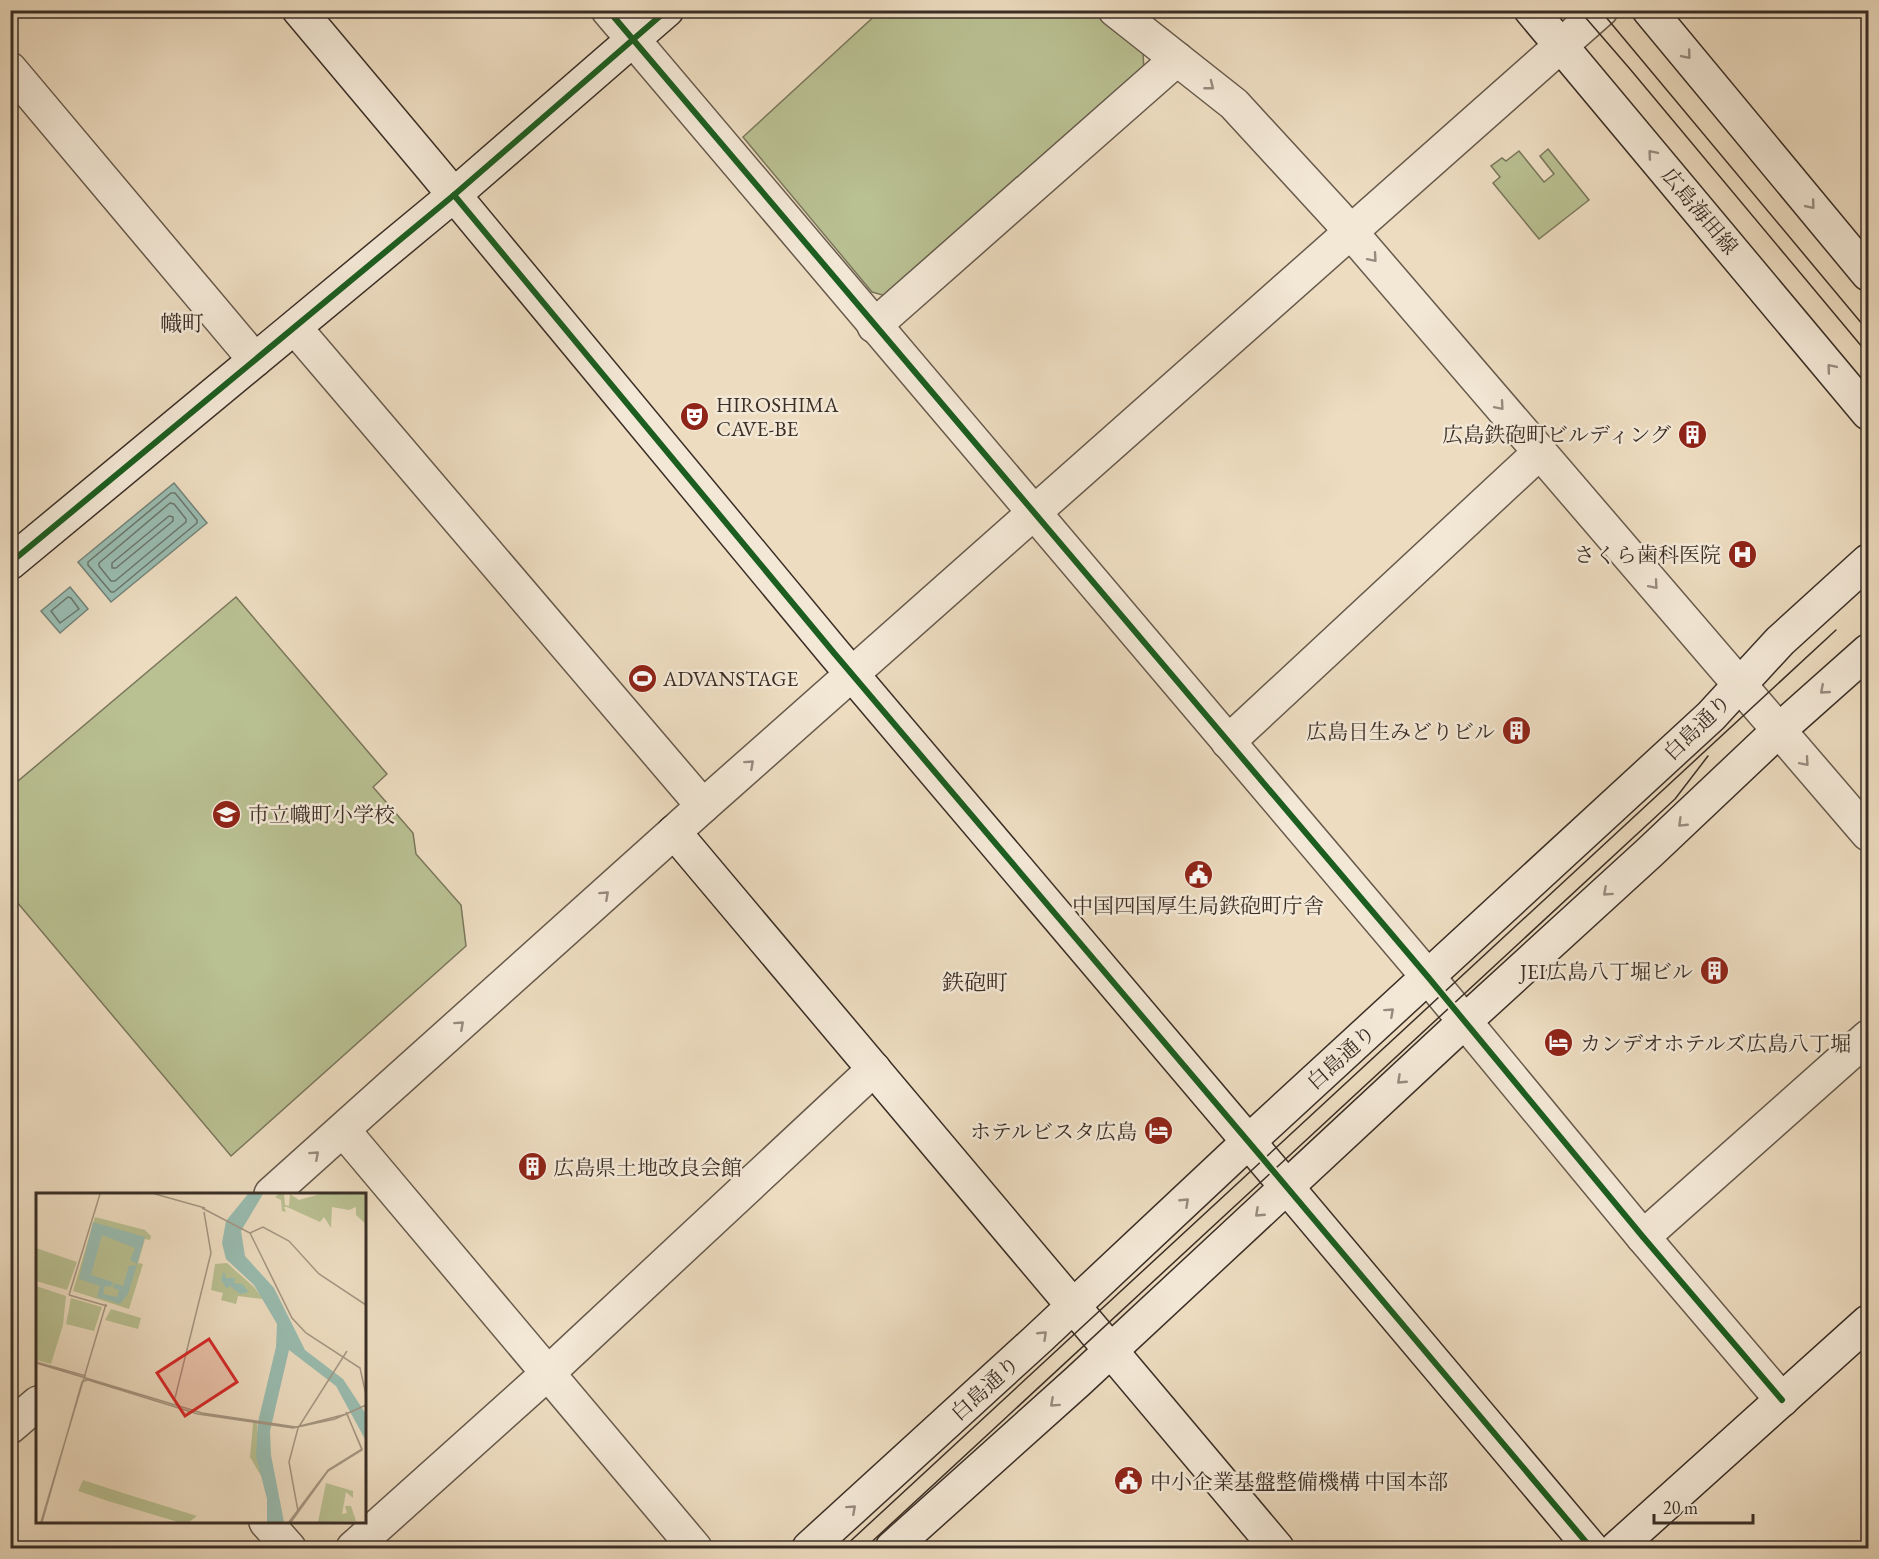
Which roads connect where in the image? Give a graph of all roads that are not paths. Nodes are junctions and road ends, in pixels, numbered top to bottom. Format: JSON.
{"nodes":[{"id":1,"x":299,"y":10,"type":"edge"},
{"id":2,"x":608,"y":10,"type":"edge"},
{"id":3,"x":667,"y":10,"type":"edge"},
{"id":4,"x":1115,"y":10,"type":"edge"},
{"id":5,"x":1531,"y":10,"type":"edge"},
{"id":6,"x":1601,"y":10,"type":"edge"},
{"id":7,"x":1649,"y":10,"type":"edge"},
{"id":8,"x":633,"y":40,"type":"junction"},
{"id":9,"x":1561,"y":46,"type":"junction"},
{"id":10,"x":1177,"y":59,"type":"junction"},
{"id":11,"x":10,"y":69,"type":"edge"},
{"id":12,"x":454,"y":195,"type":"junction"},
{"id":13,"x":1351,"y":232,"type":"junction"},
{"id":14,"x":1869,"y":274,"type":"edge"},
{"id":15,"x":874,"y":326,"type":"junction"},
{"id":16,"x":295,"y":328,"type":"junction"},
{"id":17,"x":255,"y":360,"type":"junction"},
{"id":18,"x":1869,"y":412,"type":"edge"},
{"id":19,"x":1540,"y":452,"type":"junction"},
{"id":20,"x":1034,"y":512,"type":"junction"},
{"id":21,"x":1869,"y":561,"type":"edge"},
{"id":22,"x":10,"y":563,"type":"edge"},
{"id":23,"x":1869,"y":651,"type":"edge"},
{"id":24,"x":852,"y":674,"type":"junction"},
{"id":25,"x":1740,"y":685,"type":"junction"},
{"id":26,"x":1778,"y":731,"type":"junction"},
{"id":27,"x":1228,"y":742,"type":"junction"},
{"id":28,"x":703,"y":806,"type":"junction"},
{"id":29,"x":674,"y":832,"type":"junction"},
{"id":30,"x":1869,"y":834,"type":"edge"},
{"id":31,"x":1428,"y":977,"type":"junction"},
{"id":32,"x":1464,"y":1022,"type":"junction"},
{"id":33,"x":1869,"y":1036,"type":"edge"},
{"id":34,"x":874,"y":1070,"type":"junction"},
{"id":35,"x":343,"y":1130,"type":"junction"},
{"id":36,"x":1248,"y":1142,"type":"junction"},
{"id":37,"x":1287,"y":1187,"type":"junction"},
{"id":38,"x":272,"y":1193,"type":"edge"},
{"id":39,"x":1642,"y":1237,"type":"junction"},
{"id":40,"x":1073,"y":1306,"type":"junction"},
{"id":41,"x":1869,"y":1322,"type":"edge"},
{"id":42,"x":1110,"y":1350,"type":"junction"},
{"id":43,"x":548,"y":1373,"type":"junction"},
{"id":44,"x":1782,"y":1400,"type":"junction"},
{"id":45,"x":36,"y":1405,"type":"edge"},
{"id":46,"x":10,"y":1427,"type":"edge"},
{"id":47,"x":268,"y":1523,"type":"edge"},
{"id":48,"x":289,"y":1548,"type":"edge"},
{"id":49,"x":352,"y":1548,"type":"edge"},
{"id":50,"x":695,"y":1548,"type":"edge"},
{"id":51,"x":809,"y":1548,"type":"edge"},
{"id":52,"x":892,"y":1548,"type":"edge"},
{"id":53,"x":1277,"y":1548,"type":"edge"},
{"id":54,"x":1591,"y":1548,"type":"edge"},
{"id":55,"x":1617,"y":1548,"type":"edge"}],
"edges":[{"from":1,"to":12,"type":"street"},
{"from":2,"to":8,"type":"street"},
{"from":3,"to":8,"type":"street"},
{"from":4,"to":10,"type":"street"},
{"from":5,"to":9,"type":"street","name":"広島海田線"},
{"from":6,"to":9,"type":"street"},
{"from":7,"to":14,"type":"street","one_way":true},
{"from":8,"to":12,"type":"street"},
{"from":8,"to":15,"type":"street"},
{"from":9,"to":13,"type":"street"},
{"from":18,"to":9,"type":"street","name":"広島海田線","one_way":true},
{"from":10,"to":13,"type":"street","one_way":true},
{"from":10,"to":15,"type":"street"},
{"from":11,"to":17,"type":"street"},
{"from":12,"to":16,"type":"street"},
{"from":12,"to":24,"type":"street"},
{"from":13,"to":19,"type":"street","one_way":true},
{"from":13,"to":20,"type":"street"},
{"from":15,"to":20,"type":"street"},
{"from":16,"to":17,"type":"street"},
{"from":16,"to":28,"type":"street"},
{"from":17,"to":22,"type":"street"},
{"from":19,"to":25,"type":"street","one_way":true},
{"from":19,"to":27,"type":"street"},
{"from":20,"to":24,"type":"street"},
{"from":20,"to":27,"type":"street"},
{"from":21,"to":25,"type":"street","name":"白島通り"},
{"from":23,"to":26,"type":"street","one_way":true},
{"from":28,"to":24,"type":"street","one_way":true},
{"from":24,"to":36,"type":"street"},
{"from":25,"to":26,"type":"street"},
{"from":25,"to":31,"type":"street","name":"白島通り"},
{"from":26,"to":30,"type":"street","one_way":true},
{"from":26,"to":32,"type":"street","one_way":true},
{"from":27,"to":31,"type":"street"},
{"from":28,"to":29,"type":"street"},
{"from":29,"to":34,"type":"street"},
{"from":35,"to":29,"type":"street","one_way":true},
{"from":31,"to":32,"type":"street"},
{"from":36,"to":31,"type":"street","name":"白島通り","one_way":true},
{"from":32,"to":37,"type":"street","one_way":true},
{"from":32,"to":39,"type":"street"},
{"from":33,"to":39,"type":"street"},
{"from":34,"to":40,"type":"street"},
{"from":34,"to":43,"type":"street"},
{"from":38,"to":35,"type":"street","one_way":true},
{"from":35,"to":43,"type":"street"},
{"from":36,"to":37,"type":"street"},
{"from":40,"to":36,"type":"street","name":"白島通り","one_way":true},
{"from":37,"to":42,"type":"street","one_way":true},
{"from":37,"to":54,"type":"street"},
{"from":39,"to":44,"type":"street"},
{"from":40,"to":42,"type":"street"},
{"from":51,"to":40,"type":"street","name":"白島通り","one_way":true},
{"from":41,"to":44,"type":"street"},
{"from":42,"to":52,"type":"street","one_way":true},
{"from":42,"to":53,"type":"street"},
{"from":43,"to":49,"type":"street"},
{"from":43,"to":50,"type":"street"},
{"from":44,"to":55,"type":"street"},
{"from":45,"to":46,"type":"street"},
{"from":47,"to":48,"type":"street"}]}
